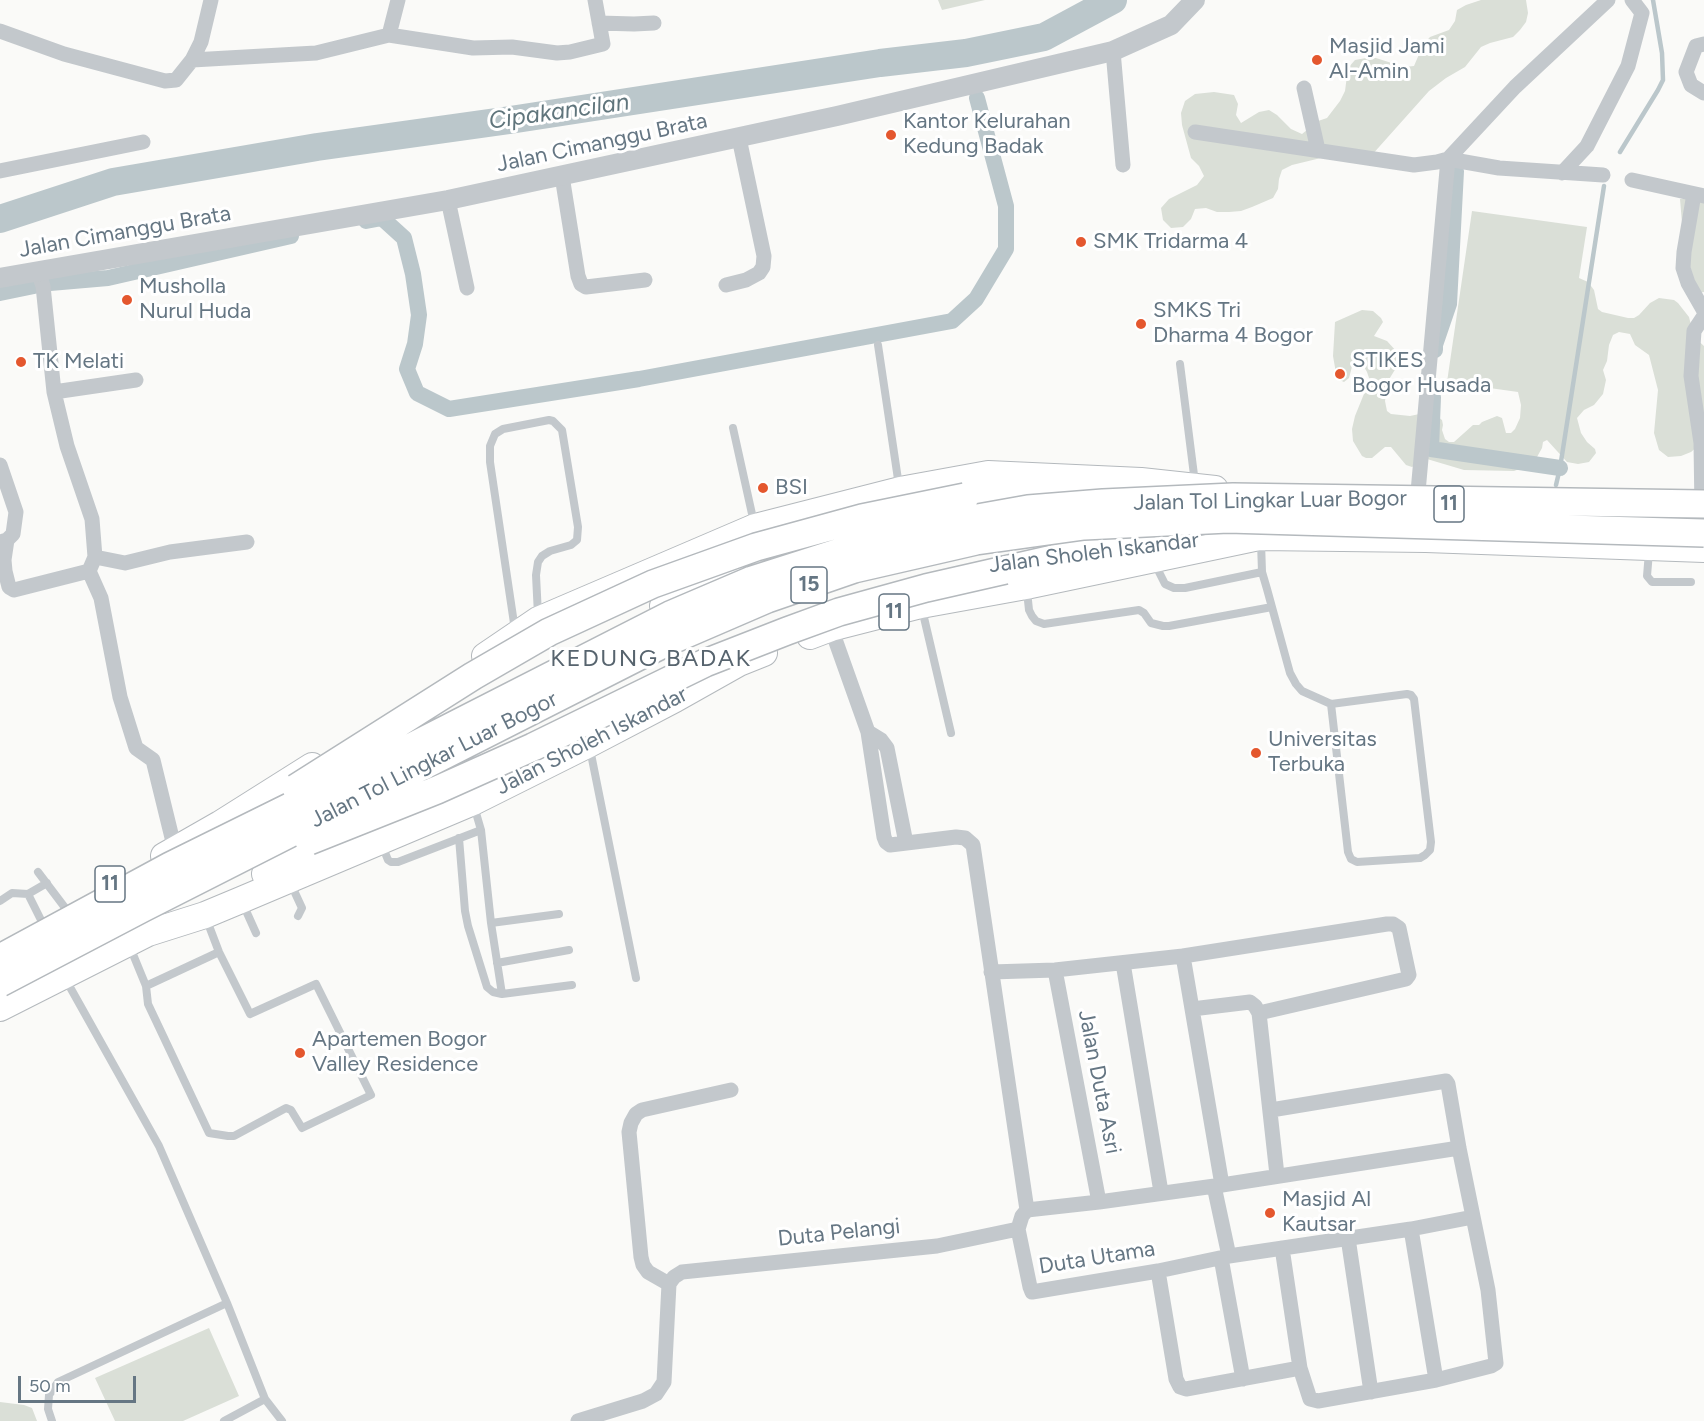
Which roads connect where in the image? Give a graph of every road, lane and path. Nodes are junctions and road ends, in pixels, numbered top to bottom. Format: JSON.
{"nodes":[{"id":1,"x":212,"y":0,"type":"edge"},
{"id":2,"x":398,"y":0,"type":"edge"},
{"id":3,"x":596,"y":0,"type":"edge"},
{"id":4,"x":1195,"y":0,"type":"edge"},
{"id":5,"x":1608,"y":0,"type":"edge"},
{"id":6,"x":1632,"y":0,"type":"edge"},
{"id":7,"x":598,"y":23,"type":"junction"},
{"id":8,"x":654,"y":23,"type":"dead end"},
{"id":9,"x":0,"y":31,"type":"edge"},
{"id":10,"x":389,"y":35,"type":"junction"},
{"id":11,"x":1704,"y":44,"type":"edge"},
{"id":12,"x":1113,"y":51,"type":"junction"},
{"id":13,"x":192,"y":60,"type":"junction"},
{"id":14,"x":1304,"y":88,"type":"dead end"},
{"id":15,"x":1704,"y":93,"type":"edge"},
{"id":16,"x":1195,"y":132,"type":"dead end"},
{"id":17,"x":739,"y":138,"type":"junction"},
{"id":18,"x":143,"y":142,"type":"dead end"},
{"id":19,"x":1318,"y":150,"type":"junction"},
{"id":20,"x":1448,"y":159,"type":"junction"},
{"id":21,"x":1123,"y":165,"type":"dead end"},
{"id":22,"x":0,"y":171,"type":"edge"},
{"id":23,"x":1562,"y":172,"type":"junction"},
{"id":24,"x":1603,"y":175,"type":"dead end"},
{"id":25,"x":562,"y":176,"type":"junction"},
{"id":26,"x":1632,"y":180,"type":"dead end"},
{"id":27,"x":1699,"y":195,"type":"edge"},
{"id":28,"x":448,"y":200,"type":"junction"},
{"id":29,"x":0,"y":279,"type":"edge"},
{"id":30,"x":645,"y":280,"type":"dead end"},
{"id":31,"x":726,"y":285,"type":"dead end"},
{"id":32,"x":42,"y":287,"type":"junction"},
{"id":33,"x":467,"y":288,"type":"dead end"},
{"id":34,"x":1704,"y":314,"type":"edge"},
{"id":35,"x":878,"y":345,"type":"dead end"},
{"id":36,"x":1180,"y":364,"type":"dead end"},
{"id":37,"x":136,"y":380,"type":"dead end"},
{"id":38,"x":54,"y":392,"type":"junction"},
{"id":39,"x":733,"y":428,"type":"dead end"},
{"id":40,"x":0,"y":465,"type":"edge"},
{"id":41,"x":1195,"y":488,"type":"junction"},
{"id":42,"x":900,"y":490,"type":"junction"},
{"id":43,"x":1131,"y":492,"type":"junction"},
{"id":44,"x":1417,"y":503,"type":"junction"},
{"id":45,"x":1703,"y":516,"type":"edge"},
{"id":46,"x":755,"y":527,"type":"junction"},
{"id":47,"x":1260,"y":537,"type":"junction"},
{"id":48,"x":4,"y":542,"type":"edge"},
{"id":49,"x":247,"y":542,"type":"dead end"},
{"id":50,"x":1106,"y":547,"type":"junction"},
{"id":51,"x":1650,"y":548,"type":"junction"},
{"id":52,"x":1704,"y":549,"type":"edge"},
{"id":53,"x":1153,"y":560,"type":"junction"},
{"id":54,"x":92,"y":564,"type":"junction"},
{"id":55,"x":1262,"y":572,"type":"junction"},
{"id":56,"x":1015,"y":578,"type":"junction"},
{"id":57,"x":1691,"y":582,"type":"dead end"},
{"id":58,"x":921,"y":605,"type":"junction"},
{"id":59,"x":1272,"y":607,"type":"junction"},
{"id":60,"x":538,"y":620,"type":"junction"},
{"id":61,"x":831,"y":628,"type":"junction"},
{"id":62,"x":516,"y":635,"type":"junction"},
{"id":63,"x":1331,"y":704,"type":"junction"},
{"id":64,"x":951,"y":733,"type":"dead end"},
{"id":65,"x":590,"y":744,"type":"junction"},
{"id":66,"x":301,"y":796,"type":"junction"},
{"id":67,"x":473,"y":802,"type":"junction"},
{"id":68,"x":220,"y":824,"type":"junction"},
{"id":69,"x":481,"y":831,"type":"junction"},
{"id":70,"x":459,"y":838,"type":"junction"},
{"id":71,"x":381,"y":841,"type":"junction"},
{"id":72,"x":323,"y":843,"type":"junction"},
{"id":73,"x":173,"y":858,"type":"junction"},
{"id":74,"x":38,"y":872,"type":"dead end"},
{"id":75,"x":290,"y":880,"type":"junction"},
{"id":76,"x":46,"y":883,"type":"junction"},
{"id":77,"x":28,"y":894,"type":"junction"},
{"id":78,"x":241,"y":900,"type":"junction"},
{"id":79,"x":0,"y":901,"type":"edge"},
{"id":80,"x":66,"y":909,"type":"junction"},
{"id":81,"x":559,"y":914,"type":"dead end"},
{"id":82,"x":205,"y":915,"type":"junction"},
{"id":83,"x":298,"y":916,"type":"dead end"},
{"id":84,"x":42,"y":922,"type":"junction"},
{"id":85,"x":492,"y":923,"type":"junction"},
{"id":86,"x":139,"y":928,"type":"junction"},
{"id":87,"x":256,"y":933,"type":"dead end"},
{"id":88,"x":0,"y":945,"type":"edge"},
{"id":89,"x":569,"y":950,"type":"dead end"},
{"id":90,"x":219,"y":952,"type":"junction"},
{"id":91,"x":1183,"y":956,"type":"junction"},
{"id":92,"x":0,"y":958,"type":"edge"},
{"id":93,"x":497,"y":963,"type":"junction"},
{"id":94,"x":1123,"y":963,"type":"junction"},
{"id":95,"x":1055,"y":970,"type":"junction"},
{"id":96,"x":992,"y":972,"type":"junction"},
{"id":97,"x":63,"y":976,"type":"junction"},
{"id":98,"x":636,"y":978,"type":"dead end"},
{"id":99,"x":0,"y":982,"type":"edge"},
{"id":100,"x":572,"y":985,"type":"dead end"},
{"id":101,"x":147,"y":986,"type":"junction"},
{"id":102,"x":502,"y":994,"type":"junction"},
{"id":103,"x":0,"y":1008,"type":"edge"},
{"id":104,"x":1192,"y":1009,"type":"junction"},
{"id":105,"x":1259,"y":1013,"type":"junction"},
{"id":106,"x":731,"y":1090,"type":"dead end"},
{"id":107,"x":1271,"y":1110,"type":"junction"},
{"id":108,"x":1459,"y":1148,"type":"junction"},
{"id":109,"x":1277,"y":1175,"type":"junction"},
{"id":110,"x":1218,"y":1185,"type":"junction"},
{"id":111,"x":1161,"y":1192,"type":"junction"},
{"id":112,"x":1099,"y":1202,"type":"junction"},
{"id":113,"x":1027,"y":1210,"type":"junction"},
{"id":114,"x":1473,"y":1217,"type":"junction"},
{"id":115,"x":1018,"y":1229,"type":"junction"},
{"id":116,"x":1411,"y":1229,"type":"junction"},
{"id":117,"x":1348,"y":1238,"type":"junction"},
{"id":118,"x":1282,"y":1248,"type":"junction"},
{"id":119,"x":1225,"y":1257,"type":"junction"},
{"id":120,"x":1158,"y":1271,"type":"junction"},
{"id":121,"x":669,"y":1284,"type":"junction"},
{"id":122,"x":227,"y":1303,"type":"junction"},
{"id":123,"x":1300,"y":1368,"type":"junction"},
{"id":124,"x":1243,"y":1379,"type":"junction"},
{"id":125,"x":1436,"y":1380,"type":"junction"},
{"id":126,"x":1371,"y":1392,"type":"junction"},
{"id":127,"x":265,"y":1399,"type":"junction"},
{"id":128,"x":52,"y":1421,"type":"edge"},
{"id":129,"x":224,"y":1421,"type":"edge"},
{"id":130,"x":282,"y":1421,"type":"edge"},
{"id":131,"x":578,"y":1421,"type":"edge"}],
"edges":[{"from":1,"to":13,"type":"street"},
{"from":2,"to":10,"type":"street"},
{"from":3,"to":7,"type":"street"},
{"from":4,"to":12,"type":"street","name":"Jalan Cimanggu Brata"},
{"from":5,"to":20,"type":"street"},
{"from":6,"to":23,"type":"street"},
{"from":7,"to":8,"type":"street"},
{"from":7,"to":10,"type":"street"},
{"from":9,"to":13,"type":"street"},
{"from":10,"to":13,"type":"street"},
{"from":11,"to":15,"type":"street"},
{"from":12,"to":17,"type":"street","name":"Jalan Cimanggu Brata"},
{"from":12,"to":21,"type":"street"},
{"from":14,"to":19,"type":"street"},
{"from":16,"to":19,"type":"street"},
{"from":17,"to":25,"type":"street","name":"Jalan Cimanggu Brata"},
{"from":17,"to":31,"type":"street"},
{"from":18,"to":22,"type":"street"},
{"from":19,"to":20,"type":"street"},
{"from":20,"to":23,"type":"street"},
{"from":20,"to":44,"type":"street"},
{"from":23,"to":24,"type":"street"},
{"from":25,"to":28,"type":"street","name":"Jalan Cimanggu Brata"},
{"from":25,"to":30,"type":"street"},
{"from":26,"to":27,"type":"street"},
{"from":27,"to":34,"type":"street"},
{"from":28,"to":32,"type":"street","name":"Jalan Cimanggu Brata"},
{"from":28,"to":33,"type":"street"},
{"from":29,"to":32,"type":"street","name":"Jalan Cimanggu Brata"},
{"from":32,"to":38,"type":"street"},
{"from":34,"to":45,"type":"street"},
{"from":35,"to":42,"type":"lane"},
{"from":36,"to":41,"type":"lane"},
{"from":37,"to":38,"type":"street"},
{"from":38,"to":54,"type":"street"},
{"from":39,"to":46,"type":"lane"},
{"from":40,"to":48,"type":"street"},
{"from":41,"to":42,"type":"highway","number":"11"},
{"from":41,"to":43,"type":"highway"},
{"from":41,"to":44,"type":"highway","number":"11"},
{"from":42,"to":46,"type":"highway","number":"11"},
{"from":43,"to":66,"type":"highway"},
{"from":43,"to":73,"type":"highway","bridge":true},
{"from":44,"to":45,"type":"highway","number":"11"},
{"from":45,"to":73,"type":"highway","name":"Jalan Tol Lingkar Luar Bogor","number":"15","bridge":true},
{"from":45,"to":86,"type":"highway","name":"Jalan Tol Lingkar Luar Bogor","number":"15","bridge":true},
{"from":46,"to":60,"type":"highway","number":"11"},
{"from":47,"to":50,"type":"highway","name":"Jalan Sholeh Iskandar"},
{"from":47,"to":51,"type":"highway","name":"Jalan Sholeh Iskandar","number":"11"},
{"from":47,"to":53,"type":"highway","name":"Jalan Sholeh Iskandar","number":"11"},
{"from":47,"to":55,"type":"lane"},
{"from":48,"to":54,"type":"street"},
{"from":49,"to":54,"type":"street"},
{"from":50,"to":56,"type":"highway"},
{"from":50,"to":72,"type":"highway","name":"Jalan Sholeh Iskandar"},
{"from":51,"to":52,"type":"highway","name":"Jalan Sholeh Iskandar","number":"11"},
{"from":51,"to":57,"type":"lane"},
{"from":53,"to":55,"type":"lane"},
{"from":53,"to":56,"type":"highway","name":"Jalan Sholeh Iskandar","number":"11"},
{"from":54,"to":73,"type":"street"},
{"from":55,"to":59,"type":"lane"},
{"from":56,"to":58,"type":"highway","name":"Jalan Sholeh Iskandar","number":"11"},
{"from":56,"to":59,"type":"lane"},
{"from":56,"to":86,"type":"highway","bridge":true},
{"from":58,"to":61,"type":"highway","name":"Jalan Sholeh Iskandar","number":"11"},
{"from":58,"to":64,"type":"lane"},
{"from":59,"to":63,"type":"lane"},
{"from":60,"to":62,"type":"highway","number":"11"},
{"from":60,"to":62,"type":"lane"},
{"from":61,"to":65,"type":"highway","name":"Jalan Sholeh Iskandar","number":"11"},
{"from":61,"to":96,"type":"street"},
{"from":62,"to":68,"type":"highway","number":"11"},
{"from":63,"to":63,"type":"lane"},
{"from":65,"to":67,"type":"highway","name":"Jalan Sholeh Iskandar","number":"11"},
{"from":65,"to":98,"type":"lane"},
{"from":66,"to":68,"type":"highway"},
{"from":66,"to":72,"type":"highway"},
{"from":67,"to":69,"type":"lane"},
{"from":67,"to":71,"type":"highway","name":"Jalan Sholeh Iskandar","number":"11"},
{"from":68,"to":73,"type":"highway","number":"11"},
{"from":69,"to":70,"type":"lane"},
{"from":69,"to":85,"type":"lane"},
{"from":70,"to":71,"type":"lane"},
{"from":70,"to":102,"type":"lane"},
{"from":71,"to":75,"type":"highway","name":"Jalan Sholeh Iskandar","number":"11"},
{"from":72,"to":86,"type":"highway","name":"Jalan Sholeh Iskandar"},
{"from":73,"to":80,"type":"highway","number":"11"},
{"from":73,"to":92,"type":"highway","name":"Jalan Tol Lingkar Luar Bogor","number":"15","bridge":true},
{"from":74,"to":76,"type":"lane"},
{"from":75,"to":78,"type":"highway","name":"Jalan Sholeh Iskandar","number":"11"},
{"from":75,"to":83,"type":"lane"},
{"from":76,"to":77,"type":"lane"},
{"from":76,"to":80,"type":"lane"},
{"from":77,"to":79,"type":"lane"},
{"from":77,"to":84,"type":"lane"},
{"from":78,"to":82,"type":"highway","name":"Jalan Sholeh Iskandar","number":"11"},
{"from":78,"to":87,"type":"lane"},
{"from":80,"to":84,"type":"highway","number":"11"},
{"from":81,"to":85,"type":"lane"},
{"from":82,"to":86,"type":"highway","name":"Jalan Sholeh Iskandar","number":"11"},
{"from":82,"to":90,"type":"lane"},
{"from":84,"to":88,"type":"highway","number":"11"},
{"from":85,"to":93,"type":"lane"},
{"from":86,"to":97,"type":"highway","name":"Jalan Sholeh Iskandar","number":"11"},
{"from":86,"to":99,"type":"highway","name":"Jalan Tol Lingkar Luar Bogor","number":"15","bridge":true},
{"from":86,"to":101,"type":"lane"},
{"from":89,"to":93,"type":"lane"},
{"from":90,"to":101,"type":"lane"},
{"from":90,"to":101,"type":"lane"},
{"from":91,"to":94,"type":"street"},
{"from":91,"to":104,"type":"street"},
{"from":91,"to":105,"type":"street"},
{"from":93,"to":102,"type":"lane"},
{"from":94,"to":95,"type":"street"},
{"from":94,"to":111,"type":"street"},
{"from":95,"to":96,"type":"street"},
{"from":95,"to":112,"type":"street","name":"Jalan Duta Asri"},
{"from":96,"to":113,"type":"street"},
{"from":97,"to":103,"type":"highway","name":"Jalan Sholeh Iskandar","number":"11"},
{"from":97,"to":122,"type":"lane"},
{"from":100,"to":102,"type":"lane"},
{"from":104,"to":105,"type":"street"},
{"from":104,"to":110,"type":"street"},
{"from":105,"to":107,"type":"street"},
{"from":106,"to":121,"type":"street"},
{"from":107,"to":108,"type":"street"},
{"from":107,"to":109,"type":"street"},
{"from":108,"to":109,"type":"street"},
{"from":108,"to":114,"type":"street"},
{"from":109,"to":110,"type":"street"},
{"from":110,"to":111,"type":"street"},
{"from":110,"to":119,"type":"street"},
{"from":111,"to":112,"type":"street"},
{"from":112,"to":113,"type":"street"},
{"from":113,"to":115,"type":"street","name":"Duta Utama"},
{"from":114,"to":116,"type":"street","name":"Duta Utama"},
{"from":114,"to":125,"type":"street"},
{"from":115,"to":120,"type":"street","name":"Duta Utama"},
{"from":115,"to":121,"type":"street","name":"Duta Pelangi"},
{"from":116,"to":117,"type":"street","name":"Duta Utama"},
{"from":116,"to":125,"type":"street"},
{"from":117,"to":118,"type":"street","name":"Duta Utama"},
{"from":117,"to":126,"type":"street"},
{"from":118,"to":119,"type":"street","name":"Duta Utama"},
{"from":118,"to":123,"type":"street"},
{"from":119,"to":120,"type":"street","name":"Duta Utama"},
{"from":119,"to":124,"type":"street"},
{"from":120,"to":124,"type":"street"},
{"from":121,"to":131,"type":"street"},
{"from":122,"to":127,"type":"lane"},
{"from":122,"to":128,"type":"lane"},
{"from":123,"to":124,"type":"street"},
{"from":123,"to":126,"type":"street"},
{"from":125,"to":126,"type":"street"},
{"from":127,"to":129,"type":"lane"},
{"from":127,"to":130,"type":"lane"}]}
